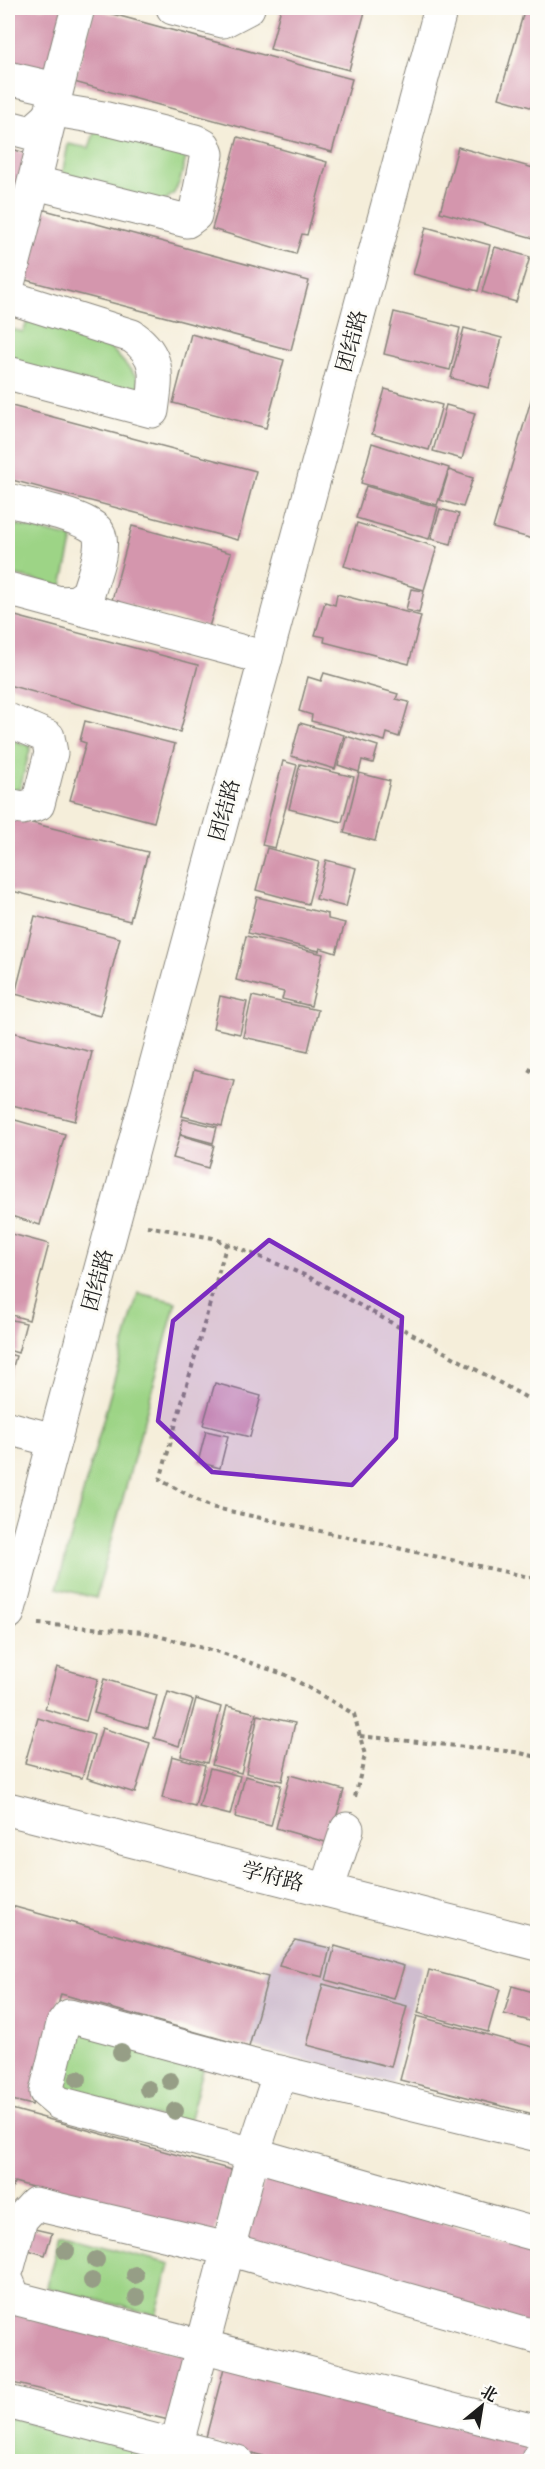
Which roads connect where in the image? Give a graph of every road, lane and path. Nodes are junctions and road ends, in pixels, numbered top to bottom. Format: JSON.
{"nodes":[{"id":1,"x":78,"y":8,"type":"edge"},
{"id":2,"x":173,"y":8,"type":"edge"},
{"id":3,"x":248,"y":8,"type":"edge"},
{"id":4,"x":441,"y":8,"type":"edge"},
{"id":5,"x":8,"y":78,"type":"edge"},
{"id":6,"x":52,"y":103,"type":"junction"},
{"id":7,"x":8,"y":126,"type":"edge"},
{"id":8,"x":36,"y":183,"type":"junction"},
{"id":9,"x":8,"y":283,"type":"edge"},
{"id":10,"x":8,"y":373,"type":"edge"},
{"id":11,"x":8,"y":501,"type":"edge"},
{"id":12,"x":8,"y":589,"type":"edge"},
{"id":13,"x":60,"y":603,"type":"junction"},
{"id":14,"x":266,"y":658,"type":"junction"},
{"id":15,"x":8,"y":720,"type":"edge"},
{"id":16,"x":8,"y":805,"type":"edge"},
{"id":17,"x":537,"y":1058,"type":"edge"},
{"id":18,"x":529,"y":1072,"type":"dead end"},
{"id":19,"x":114,"y":1219,"type":"junction"},
{"id":20,"x":227,"y":1243,"type":"junction"},
{"id":21,"x":537,"y":1404,"type":"edge"},
{"id":22,"x":8,"y":1428,"type":"edge"},
{"id":23,"x":53,"y":1440,"type":"junction"},
{"id":24,"x":537,"y":1579,"type":"edge"},
{"id":25,"x":18,"y":1618,"type":"edge"},
{"id":26,"x":360,"y":1736,"type":"junction"},
{"id":27,"x":537,"y":1757,"type":"edge"},
{"id":28,"x":8,"y":1809,"type":"edge"},
{"id":29,"x":346,"y":1828,"type":"joint"},
{"id":30,"x":327,"y":1890,"type":"junction"},
{"id":31,"x":537,"y":1944,"type":"edge"},
{"id":32,"x":280,"y":2072,"type":"junction"},
{"id":33,"x":537,"y":2135,"type":"edge"},
{"id":34,"x":253,"y":2154,"type":"junction"},
{"id":35,"x":537,"y":2235,"type":"edge"},
{"id":36,"x":228,"y":2249,"type":"junction"},
{"id":37,"x":8,"y":2267,"type":"edge"},
{"id":38,"x":8,"y":2283,"type":"edge"},
{"id":39,"x":537,"y":2337,"type":"edge"},
{"id":40,"x":203,"y":2346,"type":"junction"},
{"id":41,"x":8,"y":2402,"type":"edge"},
{"id":42,"x":537,"y":2432,"type":"edge"},
{"id":43,"x":174,"y":2453,"type":"edge"},
{"id":44,"x":237,"y":2462,"type":"edge"}],
"edges":[{"from":1,"to":6,"type":"street"},
{"from":2,"to":3,"type":"street"},
{"from":4,"to":14,"type":"street","name":"团结路"},
{"from":5,"to":6,"type":"street"},
{"from":6,"to":7,"type":"street"},
{"from":6,"to":8,"type":"street"},
{"from":6,"to":8,"type":"street"},
{"from":8,"to":9,"type":"street"},
{"from":9,"to":10,"type":"street"},
{"from":11,"to":13,"type":"street"},
{"from":12,"to":13,"type":"street"},
{"from":13,"to":14,"type":"street"},
{"from":14,"to":19,"type":"street","name":"团结路"},
{"from":15,"to":16,"type":"street"},
{"from":17,"to":18,"type":"path"},
{"from":19,"to":20,"type":"path"},
{"from":19,"to":23,"type":"street","name":"团结路"},
{"from":20,"to":21,"type":"path"},
{"from":20,"to":24,"type":"path"},
{"from":22,"to":23,"type":"street"},
{"from":23,"to":25,"type":"street","name":"团结路"},
{"from":25,"to":26,"type":"path"},
{"from":26,"to":27,"type":"path"},
{"from":26,"to":29,"type":"path"},
{"from":28,"to":30,"type":"street","name":"学府路"},
{"from":29,"to":30,"type":"street"},
{"from":30,"to":31,"type":"street","name":"学府路"},
{"from":32,"to":33,"type":"street"},
{"from":32,"to":34,"type":"street"},
{"from":32,"to":34,"type":"street"},
{"from":34,"to":35,"type":"street"},
{"from":34,"to":36,"type":"street"},
{"from":36,"to":37,"type":"street"},
{"from":36,"to":39,"type":"street"},
{"from":36,"to":40,"type":"street"},
{"from":38,"to":40,"type":"street"},
{"from":40,"to":42,"type":"street"},
{"from":40,"to":43,"type":"street"},
{"from":41,"to":43,"type":"street"},
{"from":43,"to":44,"type":"street"}]}
